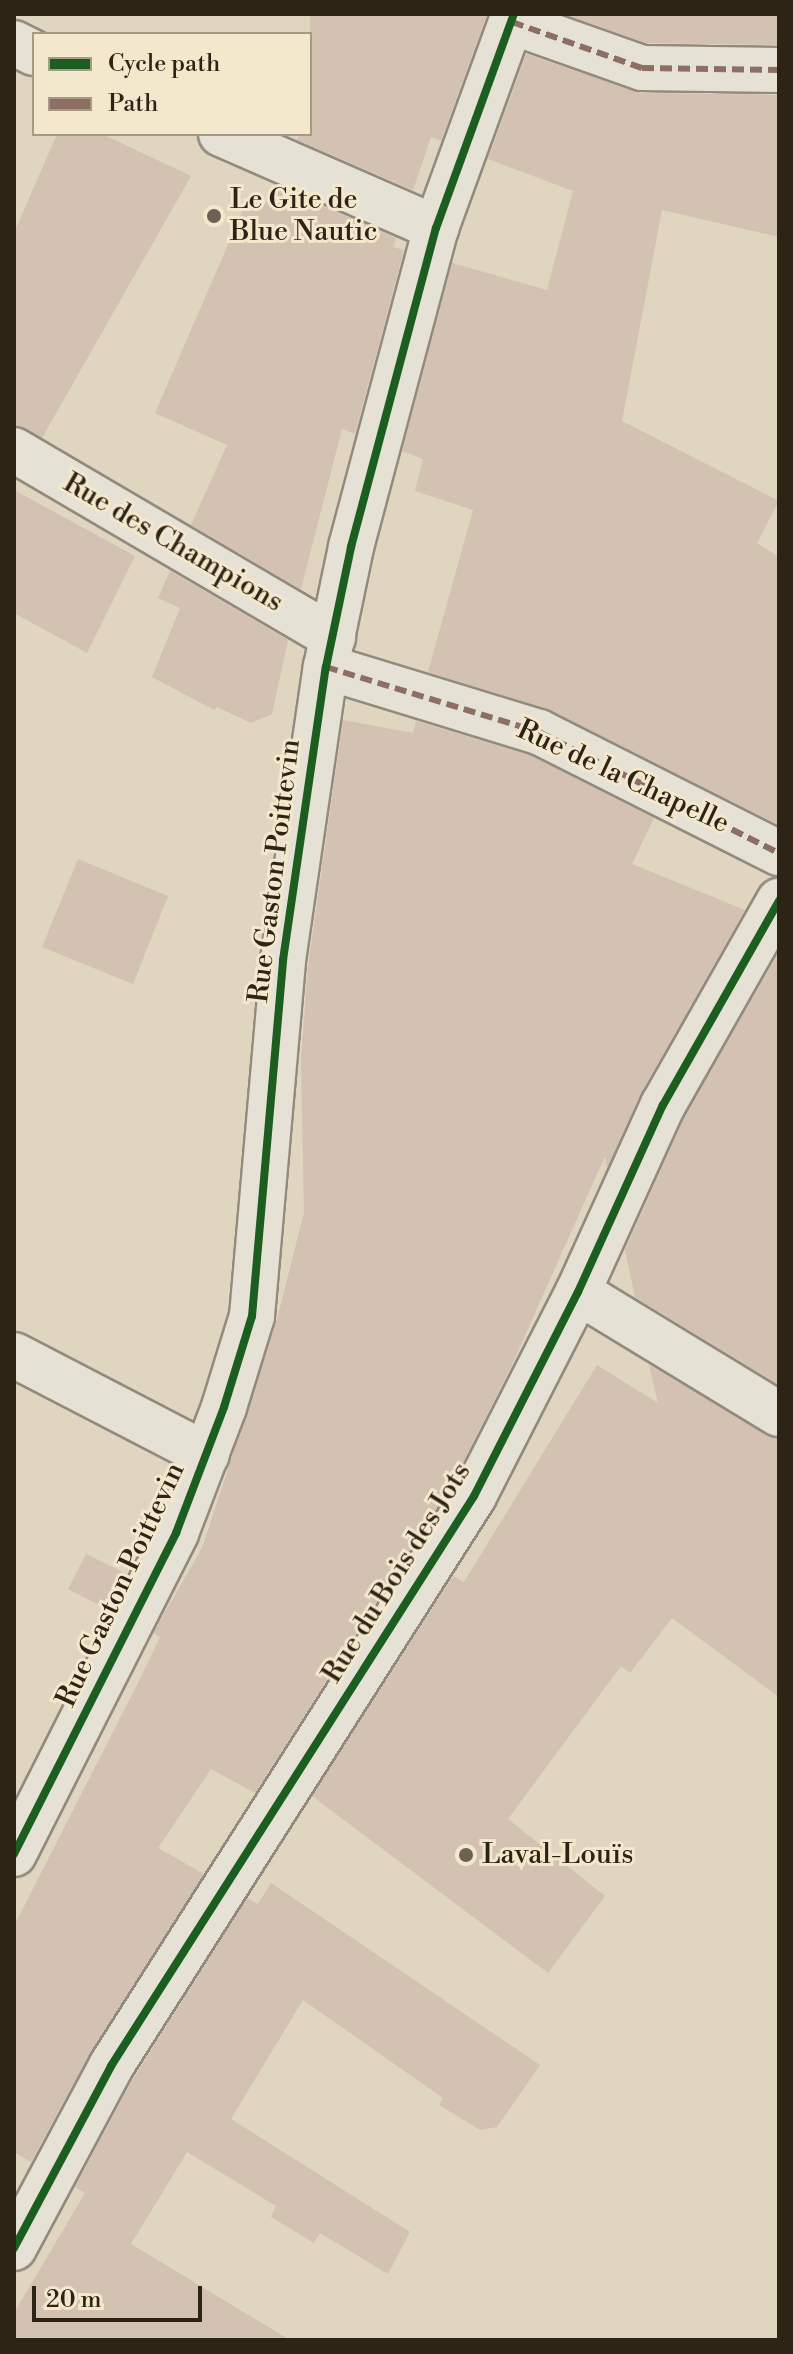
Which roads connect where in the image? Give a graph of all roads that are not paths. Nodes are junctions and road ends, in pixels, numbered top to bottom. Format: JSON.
{"nodes":[{"id":1,"x":513,"y":18,"type":"edge"},
{"id":2,"x":14,"y":43,"type":"edge"},
{"id":3,"x":32,"y":52,"type":"edge"},
{"id":4,"x":779,"y":70,"type":"edge"},
{"id":5,"x":226,"y":136,"type":"edge"},
{"id":6,"x":436,"y":228,"type":"junction"},
{"id":7,"x":14,"y":450,"type":"edge"},
{"id":8,"x":329,"y":652,"type":"junction"},
{"id":9,"x":779,"y":853,"type":"edge"},
{"id":10,"x":779,"y":901,"type":"edge"},
{"id":11,"x":578,"y":1292,"type":"junction"},
{"id":12,"x":14,"y":1355,"type":"edge"},
{"id":13,"x":779,"y":1414,"type":"edge"},
{"id":14,"x":207,"y":1455,"type":"junction"},
{"id":15,"x":14,"y":1854,"type":"edge"},
{"id":16,"x":14,"y":2248,"type":"edge"}],
"edges":[{"from":1,"to":4,"type":"street"},
{"from":1,"to":6,"type":"street","name":"Rue Gaston Poittevin"},
{"from":2,"to":3,"type":"street"},
{"from":5,"to":6,"type":"street"},
{"from":6,"to":8,"type":"street","name":"Rue Gaston Poittevin"},
{"from":7,"to":8,"type":"street","name":"Rue des Champions"},
{"from":8,"to":9,"type":"street","name":"Rue de la Chapelle"},
{"from":8,"to":14,"type":"street","name":"Rue Gaston Poittevin"},
{"from":10,"to":11,"type":"street","name":"Rue du Bois des Jots"},
{"from":11,"to":13,"type":"street"},
{"from":11,"to":16,"type":"street","name":"Rue du Bois des Jots"},
{"from":12,"to":14,"type":"street"},
{"from":14,"to":15,"type":"street","name":"Rue Gaston Poittevin"}]}
